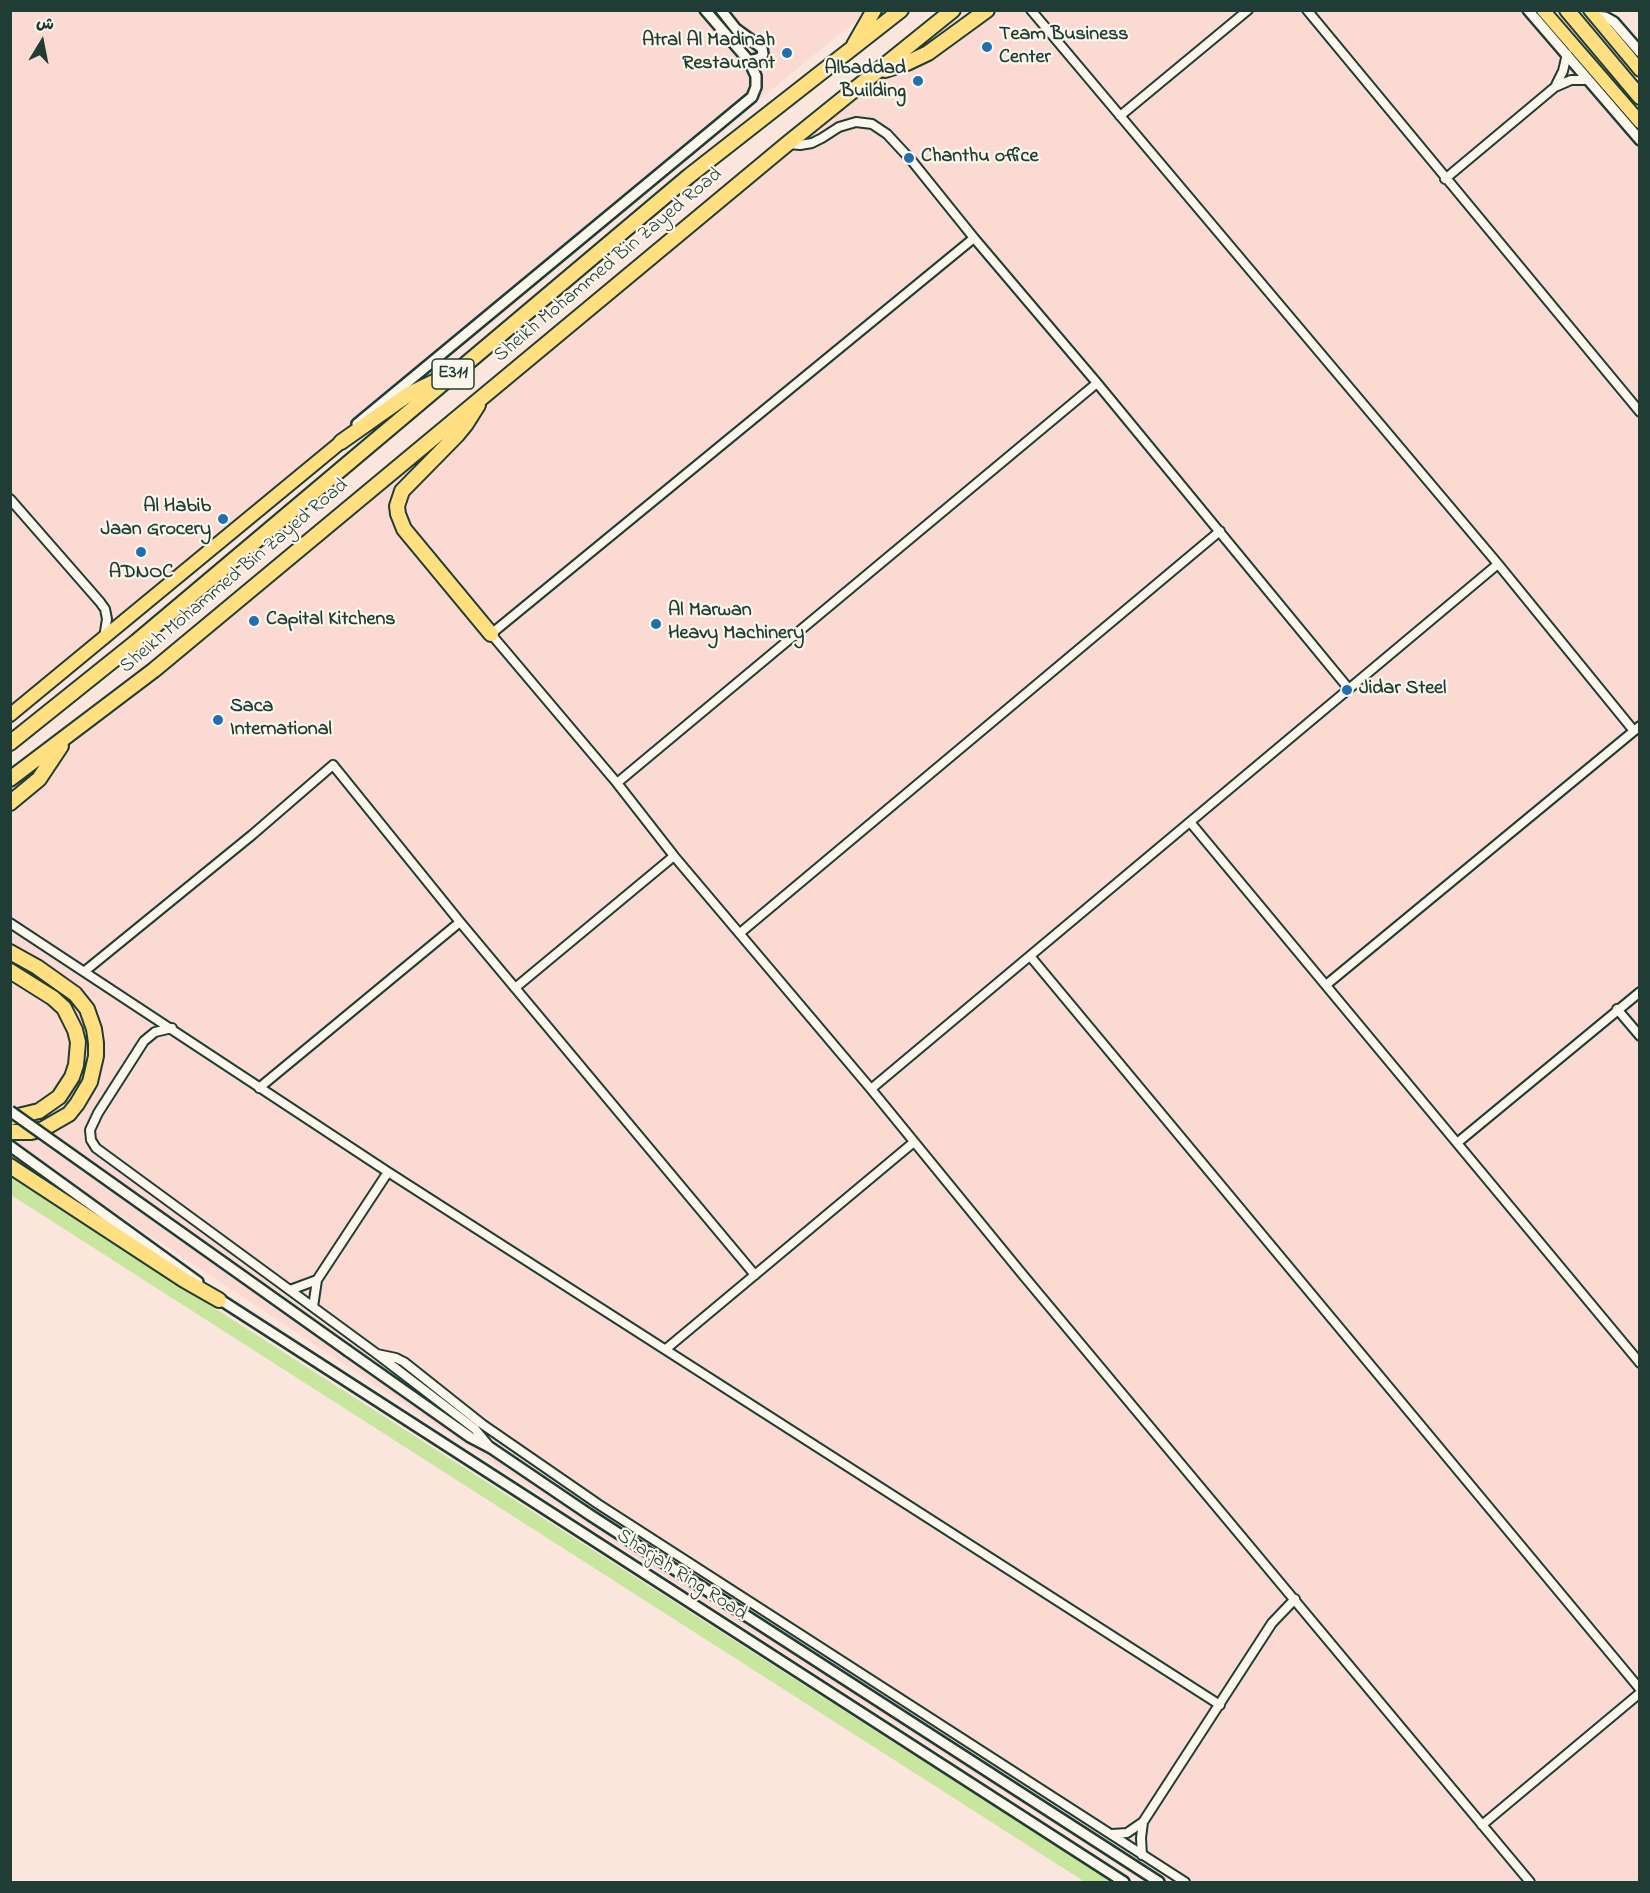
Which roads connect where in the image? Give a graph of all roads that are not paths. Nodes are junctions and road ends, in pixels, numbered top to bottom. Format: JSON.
{"nodes":[{"id":1,"x":705,"y":10,"type":"edge"},
{"id":2,"x":721,"y":10,"type":"edge"},
{"id":3,"x":874,"y":10,"type":"edge"},
{"id":4,"x":901,"y":10,"type":"edge"},
{"id":5,"x":953,"y":10,"type":"edge"},
{"id":6,"x":987,"y":10,"type":"edge"},
{"id":7,"x":1248,"y":10,"type":"edge"},
{"id":8,"x":1307,"y":10,"type":"edge"},
{"id":9,"x":1528,"y":10,"type":"edge"},
{"id":10,"x":1544,"y":10,"type":"edge"},
{"id":11,"x":1567,"y":10,"type":"edge"},
{"id":12,"x":1034,"y":12,"type":"edge"},
{"id":13,"x":1592,"y":13,"type":"edge"},
{"id":14,"x":851,"y":49,"type":"junction"},
{"id":15,"x":1640,"y":52,"type":"edge"},
{"id":16,"x":1566,"y":54,"type":"junction"},
{"id":17,"x":749,"y":61,"type":"junction"},
{"id":18,"x":1640,"y":70,"type":"edge"},
{"id":19,"x":877,"y":72,"type":"junction"},
{"id":20,"x":1588,"y":80,"type":"junction"},
{"id":21,"x":1555,"y":87,"type":"junction"},
{"id":22,"x":1640,"y":97,"type":"edge"},
{"id":23,"x":1120,"y":116,"type":"junction"},
{"id":24,"x":1640,"y":122,"type":"edge"},
{"id":25,"x":1640,"y":140,"type":"edge"},
{"id":26,"x":787,"y":144,"type":"junction"},
{"id":27,"x":1445,"y":179,"type":"junction"},
{"id":28,"x":974,"y":238,"type":"junction"},
{"id":29,"x":455,"y":372,"type":"junction"},
{"id":30,"x":1097,"y":383,"type":"junction"},
{"id":31,"x":481,"y":398,"type":"junction"},
{"id":32,"x":1640,"y":412,"type":"edge"},
{"id":33,"x":341,"y":442,"type":"junction"},
{"id":34,"x":10,"y":499,"type":"edge"},
{"id":35,"x":1220,"y":531,"type":"junction"},
{"id":36,"x":1498,"y":564,"type":"junction"},
{"id":37,"x":491,"y":634,"type":"junction"},
{"id":38,"x":104,"y":639,"type":"junction"},
{"id":39,"x":1349,"y":689,"type":"junction"},
{"id":40,"x":10,"y":715,"type":"edge"},
{"id":41,"x":1637,"y":729,"type":"edge"},
{"id":42,"x":65,"y":739,"type":"junction"},
{"id":43,"x":10,"y":743,"type":"edge"},
{"id":44,"x":10,"y":779,"type":"edge"},
{"id":45,"x":617,"y":783,"type":"junction"},
{"id":46,"x":10,"y":803,"type":"edge"},
{"id":47,"x":1190,"y":822,"type":"junction"},
{"id":48,"x":674,"y":856,"type":"junction"},
{"id":49,"x":460,"y":921,"type":"junction"},
{"id":50,"x":10,"y":923,"type":"edge"},
{"id":51,"x":741,"y":933,"type":"junction"},
{"id":52,"x":10,"y":952,"type":"edge"},
{"id":53,"x":1030,"y":956,"type":"junction"},
{"id":54,"x":10,"y":971,"type":"edge"},
{"id":55,"x":85,"y":971,"type":"junction"},
{"id":56,"x":1326,"y":985,"type":"junction"},
{"id":57,"x":515,"y":987,"type":"junction"},
{"id":58,"x":1640,"y":992,"type":"edge"},
{"id":59,"x":1617,"y":1009,"type":"junction"},
{"id":60,"x":172,"y":1028,"type":"junction"},
{"id":61,"x":1640,"y":1036,"type":"edge"},
{"id":62,"x":259,"y":1088,"type":"junction"},
{"id":63,"x":871,"y":1089,"type":"junction"},
{"id":64,"x":10,"y":1111,"type":"edge"},
{"id":65,"x":10,"y":1118,"type":"edge"},
{"id":66,"x":10,"y":1132,"type":"edge"},
{"id":67,"x":914,"y":1142,"type":"junction"},
{"id":68,"x":1458,"y":1143,"type":"junction"},
{"id":69,"x":10,"y":1146,"type":"edge"},
{"id":70,"x":10,"y":1166,"type":"edge"},
{"id":71,"x":388,"y":1172,"type":"junction"},
{"id":72,"x":755,"y":1275,"type":"junction"},
{"id":73,"x":316,"y":1280,"type":"junction"},
{"id":74,"x":290,"y":1290,"type":"junction"},
{"id":75,"x":219,"y":1300,"type":"junction"},
{"id":76,"x":313,"y":1307,"type":"junction"},
{"id":77,"x":666,"y":1349,"type":"junction"},
{"id":78,"x":378,"y":1354,"type":"junction"},
{"id":79,"x":1640,"y":1363,"type":"edge"},
{"id":80,"x":491,"y":1448,"type":"junction"},
{"id":81,"x":1295,"y":1599,"type":"junction"},
{"id":82,"x":1640,"y":1691,"type":"edge"},
{"id":83,"x":1220,"y":1705,"type":"junction"},
{"id":84,"x":1143,"y":1822,"type":"junction"},
{"id":85,"x":1482,"y":1825,"type":"junction"},
{"id":86,"x":1110,"y":1834,"type":"junction"},
{"id":87,"x":1142,"y":1855,"type":"junction"},
{"id":88,"x":1124,"y":1882,"type":"edge"},
{"id":89,"x":1159,"y":1882,"type":"edge"},
{"id":90,"x":1185,"y":1882,"type":"edge"},
{"id":91,"x":1530,"y":1882,"type":"edge"}],
"edges":[{"from":1,"to":17,"type":"street"},
{"from":2,"to":17,"type":"street"},
{"from":3,"to":14,"type":"highway"},
{"from":4,"to":14,"type":"highway","name":"Sheikh Mohammed Bin Zayed Road","number":"E311"},
{"from":5,"to":19,"type":"highway","name":"Sheikh Mohammed Bin Zayed Road","number":"E311"},
{"from":6,"to":19,"type":"highway"},
{"from":7,"to":23,"type":"street"},
{"from":8,"to":27,"type":"street"},
{"from":9,"to":16,"type":"street"},
{"from":10,"to":24,"type":"main road"},
{"from":11,"to":22,"type":"highway"},
{"from":12,"to":23,"type":"street"},
{"from":13,"to":15,"type":"street"},
{"from":13,"to":18,"type":"main road"},
{"from":14,"to":29,"type":"highway","name":"Sheikh Mohammed Bin Zayed Road","number":"E311"},
{"from":16,"to":20,"type":"street"},
{"from":16,"to":21,"type":"street"},
{"from":17,"to":33,"type":"street"},
{"from":19,"to":26,"type":"highway","name":"Sheikh Mohammed Bin Zayed Road","number":"E311"},
{"from":20,"to":21,"type":"street"},
{"from":20,"to":25,"type":"street"},
{"from":21,"to":27,"type":"street"},
{"from":23,"to":36,"type":"street"},
{"from":26,"to":28,"type":"street"},
{"from":26,"to":31,"type":"highway","name":"Sheikh Mohammed Bin Zayed Road","number":"E311"},
{"from":27,"to":32,"type":"street"},
{"from":28,"to":30,"type":"street"},
{"from":28,"to":37,"type":"street"},
{"from":29,"to":33,"type":"highway"},
{"from":29,"to":43,"type":"highway","name":"Sheikh Mohammed Bin Zayed Road","number":"E311"},
{"from":30,"to":35,"type":"street"},
{"from":30,"to":45,"type":"street"},
{"from":31,"to":37,"type":"highway"},
{"from":31,"to":42,"type":"highway","name":"Sheikh Mohammed Bin Zayed Road","number":"E311"},
{"from":33,"to":38,"type":"main road"},
{"from":34,"to":38,"type":"street"},
{"from":35,"to":39,"type":"street"},
{"from":35,"to":51,"type":"street"},
{"from":36,"to":39,"type":"street"},
{"from":36,"to":41,"type":"street"},
{"from":37,"to":45,"type":"street"},
{"from":38,"to":40,"type":"main road"},
{"from":39,"to":47,"type":"street"},
{"from":41,"to":56,"type":"street"},
{"from":42,"to":44,"type":"highway","name":"Sheikh Mohammed Bin Zayed Road","number":"E311"},
{"from":42,"to":46,"type":"highway"},
{"from":45,"to":48,"type":"street"},
{"from":47,"to":53,"type":"street"},
{"from":47,"to":56,"type":"street"},
{"from":48,"to":51,"type":"street"},
{"from":48,"to":57,"type":"street"},
{"from":49,"to":55,"type":"street"},
{"from":49,"to":57,"type":"street"},
{"from":49,"to":62,"type":"street"},
{"from":50,"to":55,"type":"street"},
{"from":51,"to":63,"type":"street"},
{"from":52,"to":66,"type":"highway"},
{"from":53,"to":63,"type":"street"},
{"from":53,"to":82,"type":"street"},
{"from":54,"to":65,"type":"highway"},
{"from":55,"to":60,"type":"street"},
{"from":56,"to":68,"type":"street"},
{"from":57,"to":72,"type":"street"},
{"from":58,"to":59,"type":"street"},
{"from":59,"to":61,"type":"street"},
{"from":59,"to":68,"type":"street"},
{"from":60,"to":62,"type":"street"},
{"from":60,"to":74,"type":"street"},
{"from":62,"to":71,"type":"street"},
{"from":63,"to":67,"type":"street"},
{"from":64,"to":80,"type":"street","bridge":true},
{"from":67,"to":72,"type":"street"},
{"from":67,"to":81,"type":"street"},
{"from":68,"to":79,"type":"street"},
{"from":69,"to":75,"type":"street","name":"Sharjah Ring Road"},
{"from":70,"to":75,"type":"highway"},
{"from":71,"to":73,"type":"street"},
{"from":71,"to":77,"type":"street"},
{"from":72,"to":77,"type":"street"},
{"from":73,"to":74,"type":"street"},
{"from":73,"to":76,"type":"street"},
{"from":74,"to":76,"type":"street"},
{"from":75,"to":88,"type":"street","name":"Sharjah Ring Road"},
{"from":76,"to":78,"type":"street"},
{"from":77,"to":83,"type":"street"},
{"from":78,"to":80,"type":"street"},
{"from":78,"to":86,"type":"street"},
{"from":80,"to":89,"type":"street"},
{"from":81,"to":83,"type":"street"},
{"from":81,"to":85,"type":"street"},
{"from":82,"to":85,"type":"street"},
{"from":83,"to":84,"type":"street"},
{"from":84,"to":86,"type":"street"},
{"from":84,"to":87,"type":"street"},
{"from":85,"to":91,"type":"street"},
{"from":86,"to":87,"type":"street"},
{"from":87,"to":90,"type":"street"}]}
